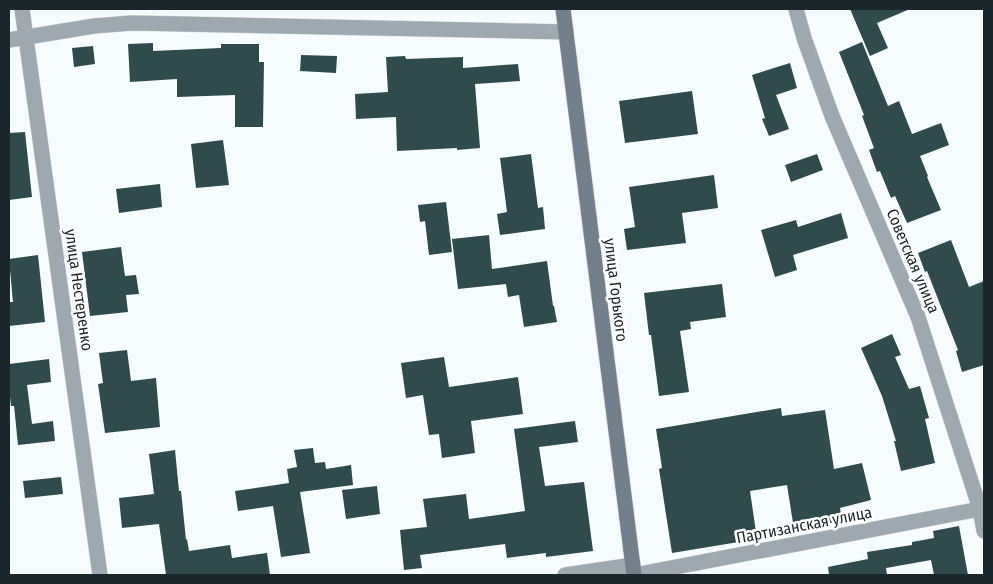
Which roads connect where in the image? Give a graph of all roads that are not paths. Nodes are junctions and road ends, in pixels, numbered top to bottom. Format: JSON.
{"nodes":[{"id":1,"x":22,"y":9,"type":"edge"},
{"id":2,"x":563,"y":9,"type":"edge"},
{"id":3,"x":796,"y":9,"type":"edge"},
{"id":4,"x":566,"y":32,"type":"junction"},
{"id":5,"x":26,"y":36,"type":"junction"},
{"id":6,"x":9,"y":40,"type":"edge"},
{"id":7,"x":980,"y":509,"type":"junction"},
{"id":8,"x":984,"y":530,"type":"edge"},
{"id":9,"x":634,"y":572,"type":"edge"},
{"id":10,"x":100,"y":575,"type":"edge"},
{"id":11,"x":565,"y":575,"type":"edge"}],
"edges":[{"from":1,"to":5,"type":"street","name":"улица Нестеренко"},
{"from":2,"to":4,"type":"main road","name":"улица Горького"},
{"from":3,"to":7,"type":"street","name":"Советская улица"},
{"from":4,"to":5,"type":"street"},
{"from":4,"to":9,"type":"main road","name":"улица Горького"},
{"from":5,"to":6,"type":"street"},
{"from":5,"to":10,"type":"street","name":"улица Нестеренко"},
{"from":7,"to":8,"type":"street","name":"Советская улица"},
{"from":7,"to":9,"type":"street","name":"Партизанская улица"},
{"from":9,"to":11,"type":"street","name":"Партизанская улица"}]}
